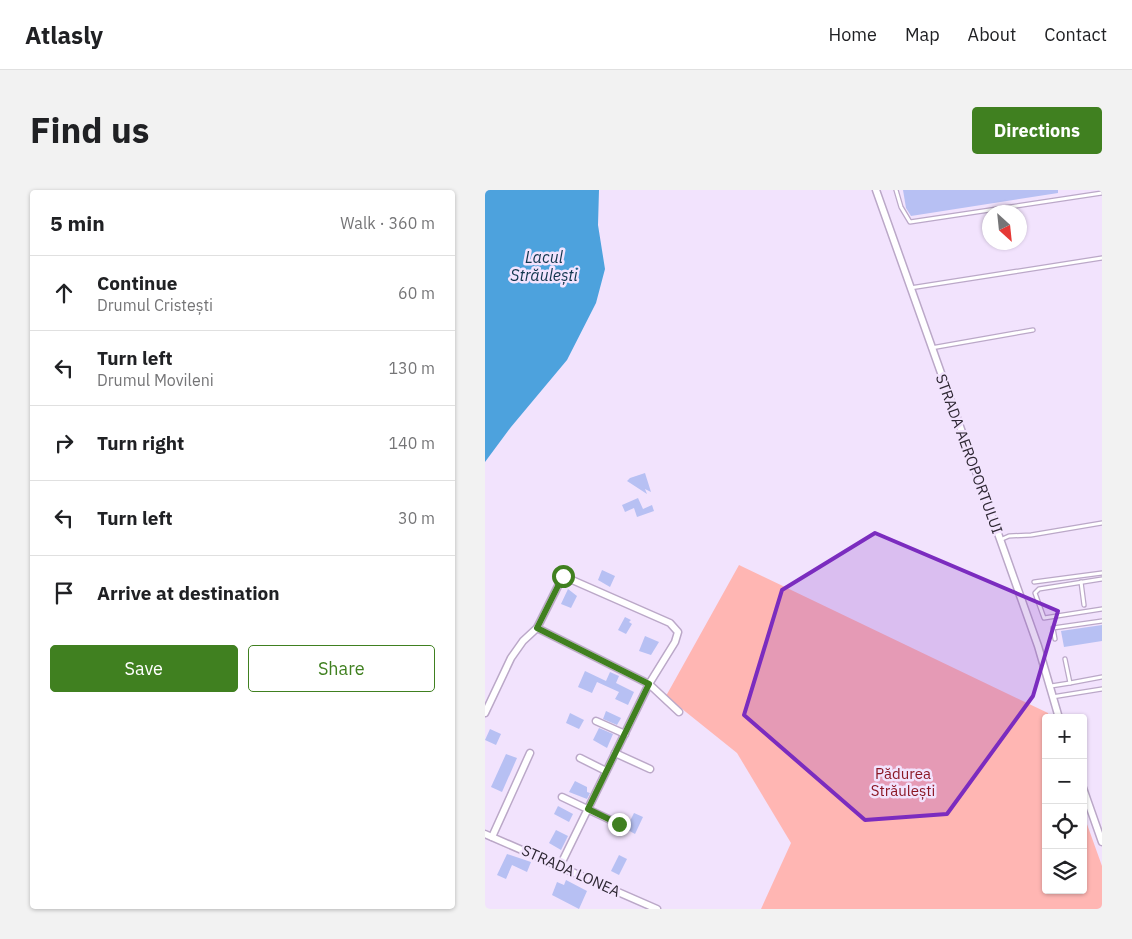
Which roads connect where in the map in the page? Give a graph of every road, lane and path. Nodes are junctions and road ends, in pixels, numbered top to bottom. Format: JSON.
{"nodes":[{"id":1,"x":876,"y":190,"type":"edge"},
{"id":2,"x":896,"y":190,"type":"edge"},
{"id":3,"x":1102,"y":193,"type":"edge"},
{"id":4,"x":1102,"y":258,"type":"edge"},
{"id":5,"x":910,"y":288,"type":"junction"},
{"id":6,"x":1033,"y":330,"type":"dead end"},
{"id":7,"x":931,"y":348,"type":"junction"},
{"id":8,"x":1102,"y":523,"type":"edge"},
{"id":9,"x":999,"y":540,"type":"junction"},
{"id":10,"x":1102,"y":573,"type":"edge"},
{"id":11,"x":1102,"y":579,"type":"edge"},
{"id":12,"x":1034,"y":582,"type":"dead end"},
{"id":13,"x":1081,"y":582,"type":"junction"},
{"id":14,"x":1084,"y":604,"type":"dead end"},
{"id":15,"x":1102,"y":609,"type":"edge"},
{"id":16,"x":1102,"y":621,"type":"edge"},
{"id":17,"x":537,"y":628,"type":"junction"},
{"id":18,"x":1055,"y":639,"type":"dead end"},
{"id":19,"x":1065,"y":659,"type":"dead end"},
{"id":20,"x":1102,"y":677,"type":"edge"},
{"id":21,"x":1070,"y":683,"type":"junction"},
{"id":22,"x":649,"y":684,"type":"junction"},
{"id":23,"x":1049,"y":686,"type":"junction"},
{"id":24,"x":1102,"y":690,"type":"edge"},
{"id":25,"x":1052,"y":698,"type":"junction"},
{"id":26,"x":679,"y":712,"type":"dead end"},
{"id":27,"x":485,"y":713,"type":"edge"},
{"id":28,"x":1058,"y":714,"type":"edge"},
{"id":29,"x":596,"y":720,"type":"dead end"},
{"id":30,"x":625,"y":734,"type":"junction"},
{"id":31,"x":530,"y":753,"type":"dead end"},
{"id":32,"x":615,"y":753,"type":"junction"},
{"id":33,"x":580,"y":758,"type":"dead end"},
{"id":34,"x":650,"y":769,"type":"dead end"},
{"id":35,"x":607,"y":771,"type":"junction"},
{"id":36,"x":562,"y":797,"type":"dead end"},
{"id":37,"x":1087,"y":799,"type":"edge"},
{"id":38,"x":588,"y":809,"type":"junction"},
{"id":39,"x":619,"y":824,"type":"dead end"},
{"id":40,"x":485,"y":834,"type":"edge"},
{"id":41,"x":492,"y":837,"type":"junction"},
{"id":42,"x":1102,"y":842,"type":"edge"},
{"id":43,"x":560,"y":866,"type":"junction"},
{"id":44,"x":657,"y":909,"type":"edge"}],
"edges":[{"from":1,"to":5,"type":"street","name":"STRADA AEROPORTULUI"},
{"from":2,"to":3,"type":"lane"},
{"from":4,"to":5,"type":"lane"},
{"from":5,"to":7,"type":"street","name":"STRADA AEROPORTULUI"},
{"from":6,"to":7,"type":"lane"},
{"from":7,"to":9,"type":"street","name":"STRADA AEROPORTULUI"},
{"from":8,"to":9,"type":"lane"},
{"from":9,"to":23,"type":"street","name":"STRADA AEROPORTULUI"},
{"from":10,"to":12,"type":"lane"},
{"from":11,"to":13,"type":"lane"},
{"from":13,"to":14,"type":"lane"},
{"from":13,"to":15,"type":"lane"},
{"from":16,"to":18,"type":"lane"},
{"from":17,"to":22,"type":"street"},
{"from":17,"to":22,"type":"street"},
{"from":17,"to":27,"type":"street"},
{"from":19,"to":21,"type":"lane"},
{"from":20,"to":21,"type":"lane"},
{"from":21,"to":23,"type":"lane"},
{"from":22,"to":26,"type":"street"},
{"from":22,"to":30,"type":"street"},
{"from":23,"to":25,"type":"street","name":"STRADA AEROPORTULUI"},
{"from":24,"to":25,"type":"lane"},
{"from":25,"to":28,"type":"street","name":"STRADA AEROPORTULUI"},
{"from":29,"to":30,"type":"street"},
{"from":30,"to":32,"type":"street"},
{"from":31,"to":41,"type":"street"},
{"from":32,"to":34,"type":"street"},
{"from":32,"to":35,"type":"street"},
{"from":33,"to":35,"type":"street"},
{"from":35,"to":38,"type":"street"},
{"from":36,"to":38,"type":"street"},
{"from":37,"to":42,"type":"street"},
{"from":38,"to":39,"type":"street"},
{"from":38,"to":43,"type":"street"},
{"from":40,"to":41,"type":"street","name":"STRADA LONEA"},
{"from":41,"to":43,"type":"street","name":"STRADA LONEA"},
{"from":43,"to":44,"type":"street","name":"STRADA LONEA"}]}
